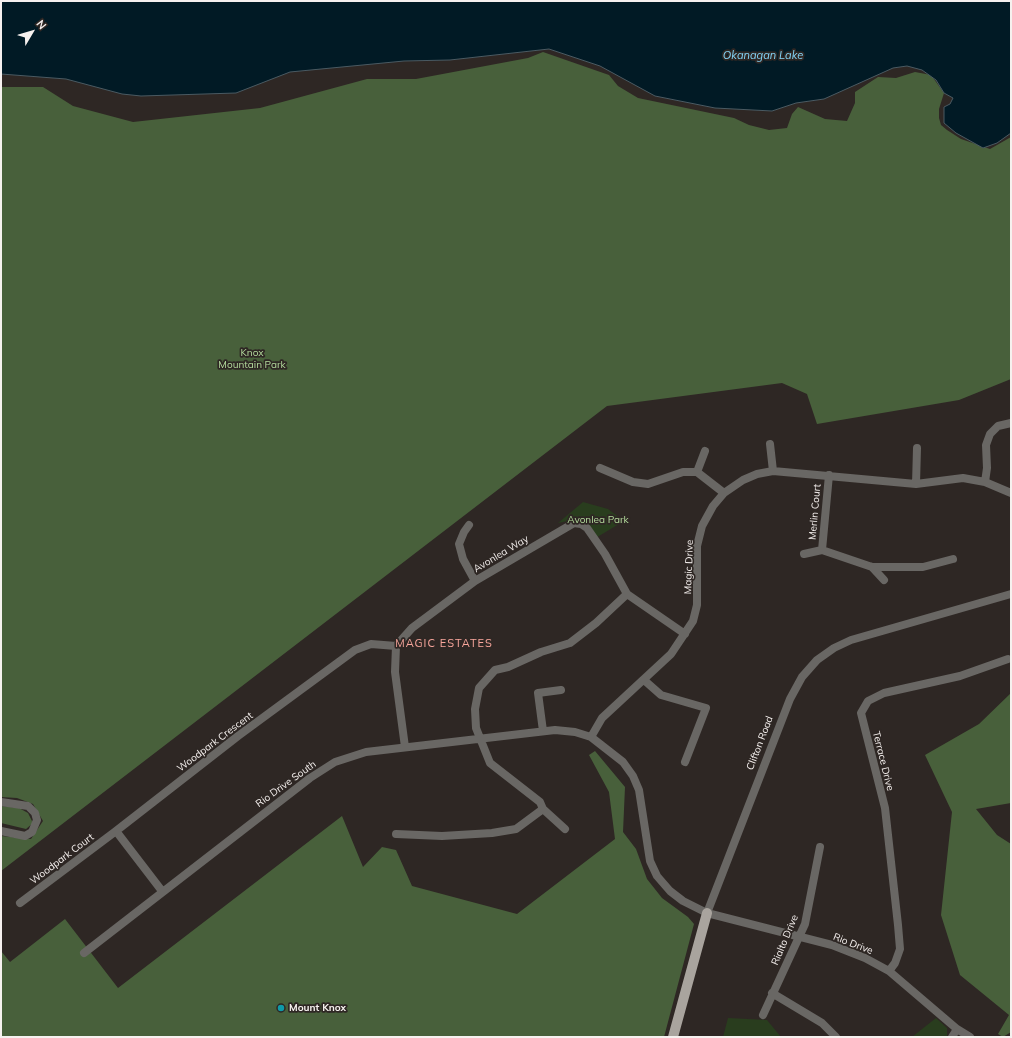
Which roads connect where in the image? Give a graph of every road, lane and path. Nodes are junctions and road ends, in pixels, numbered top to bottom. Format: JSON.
{"nodes":[{"id":1,"x":1011,"y":423,"type":"edge"},
{"id":2,"x":770,"y":444,"type":"dead end"},
{"id":3,"x":917,"y":448,"type":"dead end"},
{"id":4,"x":705,"y":451,"type":"dead end"},
{"id":5,"x":600,"y":468,"type":"dead end"},
{"id":6,"x":773,"y":471,"type":"junction"},
{"id":7,"x":697,"y":472,"type":"junction"},
{"id":8,"x":829,"y":475,"type":"junction"},
{"id":9,"x":985,"y":482,"type":"junction"},
{"id":10,"x":916,"y":484,"type":"junction"},
{"id":11,"x":724,"y":493,"type":"junction"},
{"id":12,"x":1011,"y":493,"type":"edge"},
{"id":13,"x":469,"y":525,"type":"dead end"},
{"id":14,"x":822,"y":550,"type":"junction"},
{"id":15,"x":804,"y":554,"type":"dead end"},
{"id":16,"x":953,"y":559,"type":"dead end"},
{"id":17,"x":872,"y":567,"type":"junction"},
{"id":18,"x":884,"y":580,"type":"dead end"},
{"id":19,"x":475,"y":581,"type":"junction"},
{"id":20,"x":627,"y":594,"type":"junction"},
{"id":21,"x":1011,"y":594,"type":"edge"},
{"id":22,"x":685,"y":634,"type":"junction"},
{"id":23,"x":396,"y":646,"type":"junction"},
{"id":24,"x":1008,"y":659,"type":"dead end"},
{"id":25,"x":644,"y":680,"type":"junction"},
{"id":26,"x":561,"y":690,"type":"dead end"},
{"id":27,"x":543,"y":731,"type":"junction"},
{"id":28,"x":591,"y":737,"type":"junction"},
{"id":29,"x":479,"y":738,"type":"junction"},
{"id":30,"x":405,"y":747,"type":"junction"},
{"id":31,"x":685,"y":762,"type":"dead end"},
{"id":32,"x":1,"y":802,"type":"edge"},
{"id":33,"x":543,"y":809,"type":"junction"},
{"id":34,"x":565,"y":829,"type":"dead end"},
{"id":35,"x":1,"y":831,"type":"edge"},
{"id":36,"x":116,"y":831,"type":"junction"},
{"id":37,"x":396,"y":834,"type":"dead end"},
{"id":38,"x":820,"y":847,"type":"dead end"},
{"id":39,"x":162,"y":891,"type":"junction"},
{"id":40,"x":20,"y":903,"type":"dead end"},
{"id":41,"x":707,"y":913,"type":"junction"},
{"id":42,"x":800,"y":937,"type":"junction"},
{"id":43,"x":84,"y":953,"type":"dead end"},
{"id":44,"x":889,"y":971,"type":"junction"},
{"id":45,"x":772,"y":993,"type":"junction"},
{"id":46,"x":763,"y":1015,"type":"dead end"},
{"id":47,"x":957,"y":1028,"type":"junction"},
{"id":48,"x":673,"y":1037,"type":"edge"},
{"id":49,"x":836,"y":1037,"type":"edge"},
{"id":50,"x":952,"y":1037,"type":"edge"},
{"id":51,"x":970,"y":1037,"type":"edge"}],
"edges":[{"from":1,"to":9,"type":"street"},
{"from":2,"to":6,"type":"street"},
{"from":3,"to":10,"type":"street"},
{"from":4,"to":7,"type":"street"},
{"from":5,"to":7,"type":"street"},
{"from":6,"to":8,"type":"street","name":"Magic Drive"},
{"from":6,"to":11,"type":"street","name":"Magic Drive"},
{"from":7,"to":11,"type":"street"},
{"from":8,"to":10,"type":"street","name":"Magic Drive"},
{"from":8,"to":14,"type":"street","name":"Merlin Court"},
{"from":9,"to":10,"type":"street","name":"Magic Drive"},
{"from":9,"to":12,"type":"street","name":"Magic Drive"},
{"from":11,"to":22,"type":"street","name":"Magic Drive"},
{"from":13,"to":19,"type":"street"},
{"from":14,"to":15,"type":"street","name":"Merlin Court"},
{"from":14,"to":17,"type":"street","name":"Merlin Court"},
{"from":16,"to":17,"type":"street","name":"Merlin Court"},
{"from":17,"to":18,"type":"street","name":"Merlin Court"},
{"from":19,"to":20,"type":"street","name":"Avonlea Way"},
{"from":19,"to":23,"type":"street","name":"Avonlea Way"},
{"from":20,"to":22,"type":"street","name":"Avonlea Way"},
{"from":20,"to":29,"type":"street"},
{"from":21,"to":41,"type":"street","name":"Clifton Road"},
{"from":22,"to":25,"type":"street","name":"Magic Drive"},
{"from":23,"to":30,"type":"street"},
{"from":23,"to":36,"type":"street","name":"Woodpark Crescent"},
{"from":24,"to":44,"type":"street","name":"Terrace Drive"},
{"from":25,"to":28,"type":"street","name":"Magic Drive"},
{"from":25,"to":31,"type":"street"},
{"from":26,"to":27,"type":"street"},
{"from":27,"to":28,"type":"street","name":"Rio Drive South"},
{"from":27,"to":29,"type":"street","name":"Rio Drive South"},
{"from":28,"to":41,"type":"street","name":"Rio Drive South"},
{"from":29,"to":30,"type":"street","name":"Rio Drive South"},
{"from":29,"to":33,"type":"street"},
{"from":30,"to":39,"type":"street","name":"Rio Drive South"},
{"from":32,"to":35,"type":"street"},
{"from":33,"to":34,"type":"street"},
{"from":33,"to":37,"type":"street"},
{"from":36,"to":39,"type":"street"},
{"from":36,"to":40,"type":"street","name":"Woodpark Court"},
{"from":38,"to":42,"type":"street","name":"Rialto Drive"},
{"from":39,"to":43,"type":"street","name":"Rio Drive South"},
{"from":41,"to":42,"type":"street","name":"Rio Drive"},
{"from":41,"to":48,"type":"main road","name":"Clifton Road"},
{"from":42,"to":44,"type":"street","name":"Rio Drive"},
{"from":42,"to":45,"type":"street","name":"Rialto Drive"},
{"from":44,"to":47,"type":"street","name":"Rio Drive"},
{"from":45,"to":46,"type":"street","name":"Rialto Drive"},
{"from":45,"to":49,"type":"street"},
{"from":47,"to":50,"type":"street"},
{"from":47,"to":51,"type":"street","name":"Rio Drive"}]}
